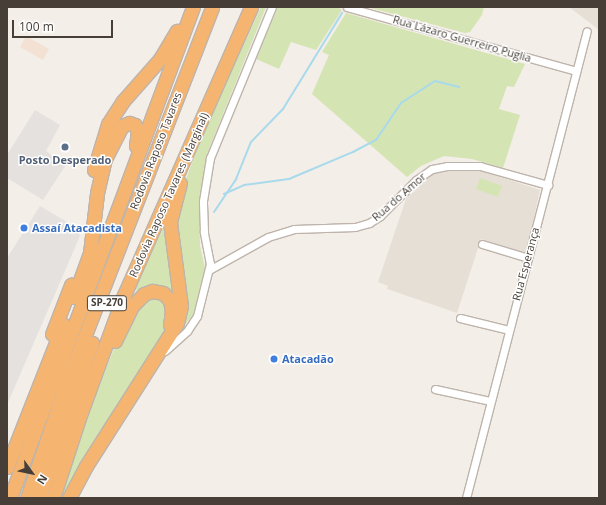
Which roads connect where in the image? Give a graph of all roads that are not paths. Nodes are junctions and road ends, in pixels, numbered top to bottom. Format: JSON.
{"nodes":[{"id":1,"x":192,"y":7,"type":"edge"},
{"id":2,"x":212,"y":7,"type":"edge"},
{"id":3,"x":221,"y":7,"type":"edge"},
{"id":4,"x":251,"y":7,"type":"edge"},
{"id":5,"x":272,"y":7,"type":"edge"},
{"id":6,"x":347,"y":7,"type":"edge"},
{"id":7,"x":587,"y":31,"type":"dead end"},
{"id":8,"x":576,"y":71,"type":"junction"},
{"id":9,"x":202,"y":119,"type":"junction"},
{"id":10,"x":548,"y":185,"type":"junction"},
{"id":11,"x":108,"y":234,"type":"junction"},
{"id":12,"x":482,"y":244,"type":"dead end"},
{"id":13,"x":528,"y":258,"type":"junction"},
{"id":14,"x":209,"y":270,"type":"junction"},
{"id":15,"x":460,"y":318,"type":"dead end"},
{"id":16,"x":509,"y":330,"type":"junction"},
{"id":17,"x":151,"y":366,"type":"junction"},
{"id":18,"x":435,"y":389,"type":"dead end"},
{"id":19,"x":32,"y":400,"type":"junction"},
{"id":20,"x":490,"y":401,"type":"junction"},
{"id":21,"x":80,"y":415,"type":"junction"},
{"id":22,"x":7,"y":467,"type":"edge"},
{"id":23,"x":10,"y":498,"type":"edge"},
{"id":24,"x":27,"y":498,"type":"edge"},
{"id":25,"x":39,"y":498,"type":"edge"},
{"id":26,"x":53,"y":498,"type":"edge"},
{"id":27,"x":69,"y":498,"type":"edge"},
{"id":28,"x":466,"y":498,"type":"edge"}],
"edges":[{"from":1,"to":11,"type":"highway","number":"SP-270"},
{"from":1,"to":19,"type":"highway"},
{"from":2,"to":24,"type":"highway","name":"Rodovia Raposo Tavares","number":"SP-270"},
{"from":3,"to":25,"type":"highway","name":"Rodovia Raposo Tavares","number":"SP-270"},
{"from":4,"to":9,"type":"highway","name":"Rodovia Raposo Tavares (Marginal)","number":"SP-270"},
{"from":5,"to":14,"type":"street"},
{"from":6,"to":8,"type":"street","name":"Rua Lázaro Guerreiro Puglia"},
{"from":7,"to":8,"type":"street","name":"Rua Esperança"},
{"from":8,"to":10,"type":"street","name":"Rua Esperança"},
{"from":9,"to":17,"type":"highway"},
{"from":9,"to":21,"type":"highway","name":"Rodovia Raposo Tavares (Marginal)","number":"SP-270"},
{"from":10,"to":13,"type":"street","name":"Rua Esperança"},
{"from":10,"to":14,"type":"street","name":"Rua do Amor"},
{"from":11,"to":19,"type":"highway"},
{"from":11,"to":23,"type":"highway","number":"SP-270"},
{"from":12,"to":13,"type":"street"},
{"from":13,"to":16,"type":"street","name":"Rua Esperança"},
{"from":14,"to":17,"type":"street"},
{"from":15,"to":16,"type":"street"},
{"from":16,"to":20,"type":"street","name":"Rua Esperança"},
{"from":17,"to":21,"type":"highway"},
{"from":17,"to":27,"type":"highway"},
{"from":18,"to":20,"type":"street"},
{"from":19,"to":22,"type":"highway"},
{"from":20,"to":28,"type":"street","name":"Rua Esperança"},
{"from":21,"to":26,"type":"highway","name":"Rodovia Raposo Tavares (Marginal)","number":"SP-270"}]}
